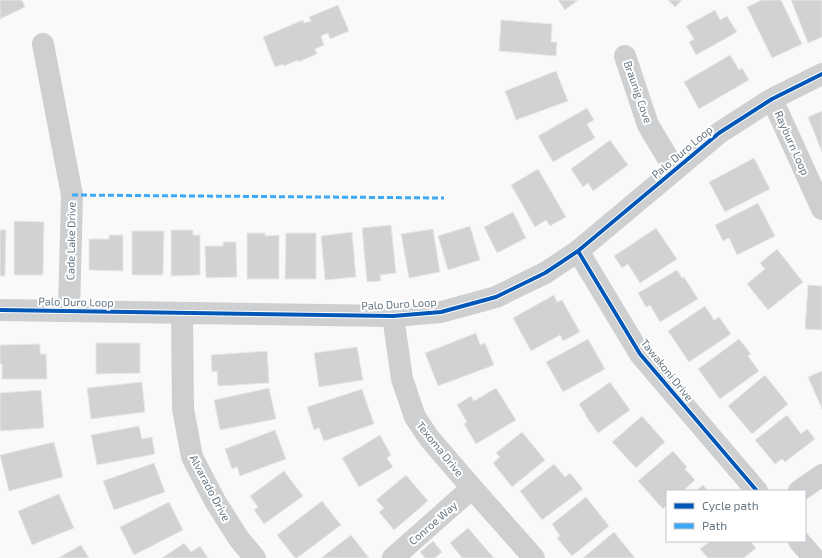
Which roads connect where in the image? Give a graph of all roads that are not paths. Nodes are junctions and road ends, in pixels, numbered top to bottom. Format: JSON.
{"nodes":[{"id":1,"x":43,"y":44,"type":"dead end"},
{"id":2,"x":626,"y":56,"type":"dead end"},
{"id":3,"x":822,"y":74,"type":"edge"},
{"id":4,"x":772,"y":99,"type":"junction"},
{"id":5,"x":675,"y":170,"type":"junction"},
{"id":6,"x":822,"y":208,"type":"edge"},
{"id":7,"x":578,"y":251,"type":"junction"},
{"id":8,"x":0,"y":310,"type":"edge"},
{"id":9,"x":69,"y":311,"type":"junction"},
{"id":10,"x":182,"y":313,"type":"junction"},
{"id":11,"x":393,"y":316,"type":"junction"},
{"id":12,"x":822,"y":475,"type":"edge"},
{"id":13,"x":472,"y":488,"type":"junction"},
{"id":14,"x":756,"y":490,"type":"edge"},
{"id":15,"x":800,"y":490,"type":"edge"},
{"id":16,"x":800,"y":542,"type":"edge"},
{"id":17,"x":255,"y":558,"type":"edge"},
{"id":18,"x":393,"y":558,"type":"edge"},
{"id":19,"x":534,"y":558,"type":"edge"},
{"id":20,"x":814,"y":558,"type":"edge"}],
"edges":[{"from":1,"to":9,"type":"street","name":"Cade Lake Drive"},
{"from":2,"to":5,"type":"street","name":"Braunig Cove"},
{"from":3,"to":4,"type":"street","name":"Palo Duro Loop"},
{"from":4,"to":5,"type":"street","name":"Palo Duro Loop"},
{"from":4,"to":6,"type":"street","name":"Rayburn Loop"},
{"from":5,"to":7,"type":"street","name":"Palo Duro Loop"},
{"from":7,"to":11,"type":"street","name":"Palo Duro Loop"},
{"from":7,"to":14,"type":"street","name":"Tawakoni Drive"},
{"from":8,"to":9,"type":"street","name":"Palo Duro Loop"},
{"from":9,"to":10,"type":"street","name":"Palo Duro Loop"},
{"from":10,"to":11,"type":"street","name":"Palo Duro Loop"},
{"from":10,"to":17,"type":"street","name":"Alvarado Drive"},
{"from":11,"to":13,"type":"street","name":"Texoma Drive"},
{"from":12,"to":15,"type":"street"},
{"from":13,"to":18,"type":"street","name":"Conroe Way"},
{"from":13,"to":19,"type":"street","name":"Texoma Drive"},
{"from":16,"to":20,"type":"street"}]}
